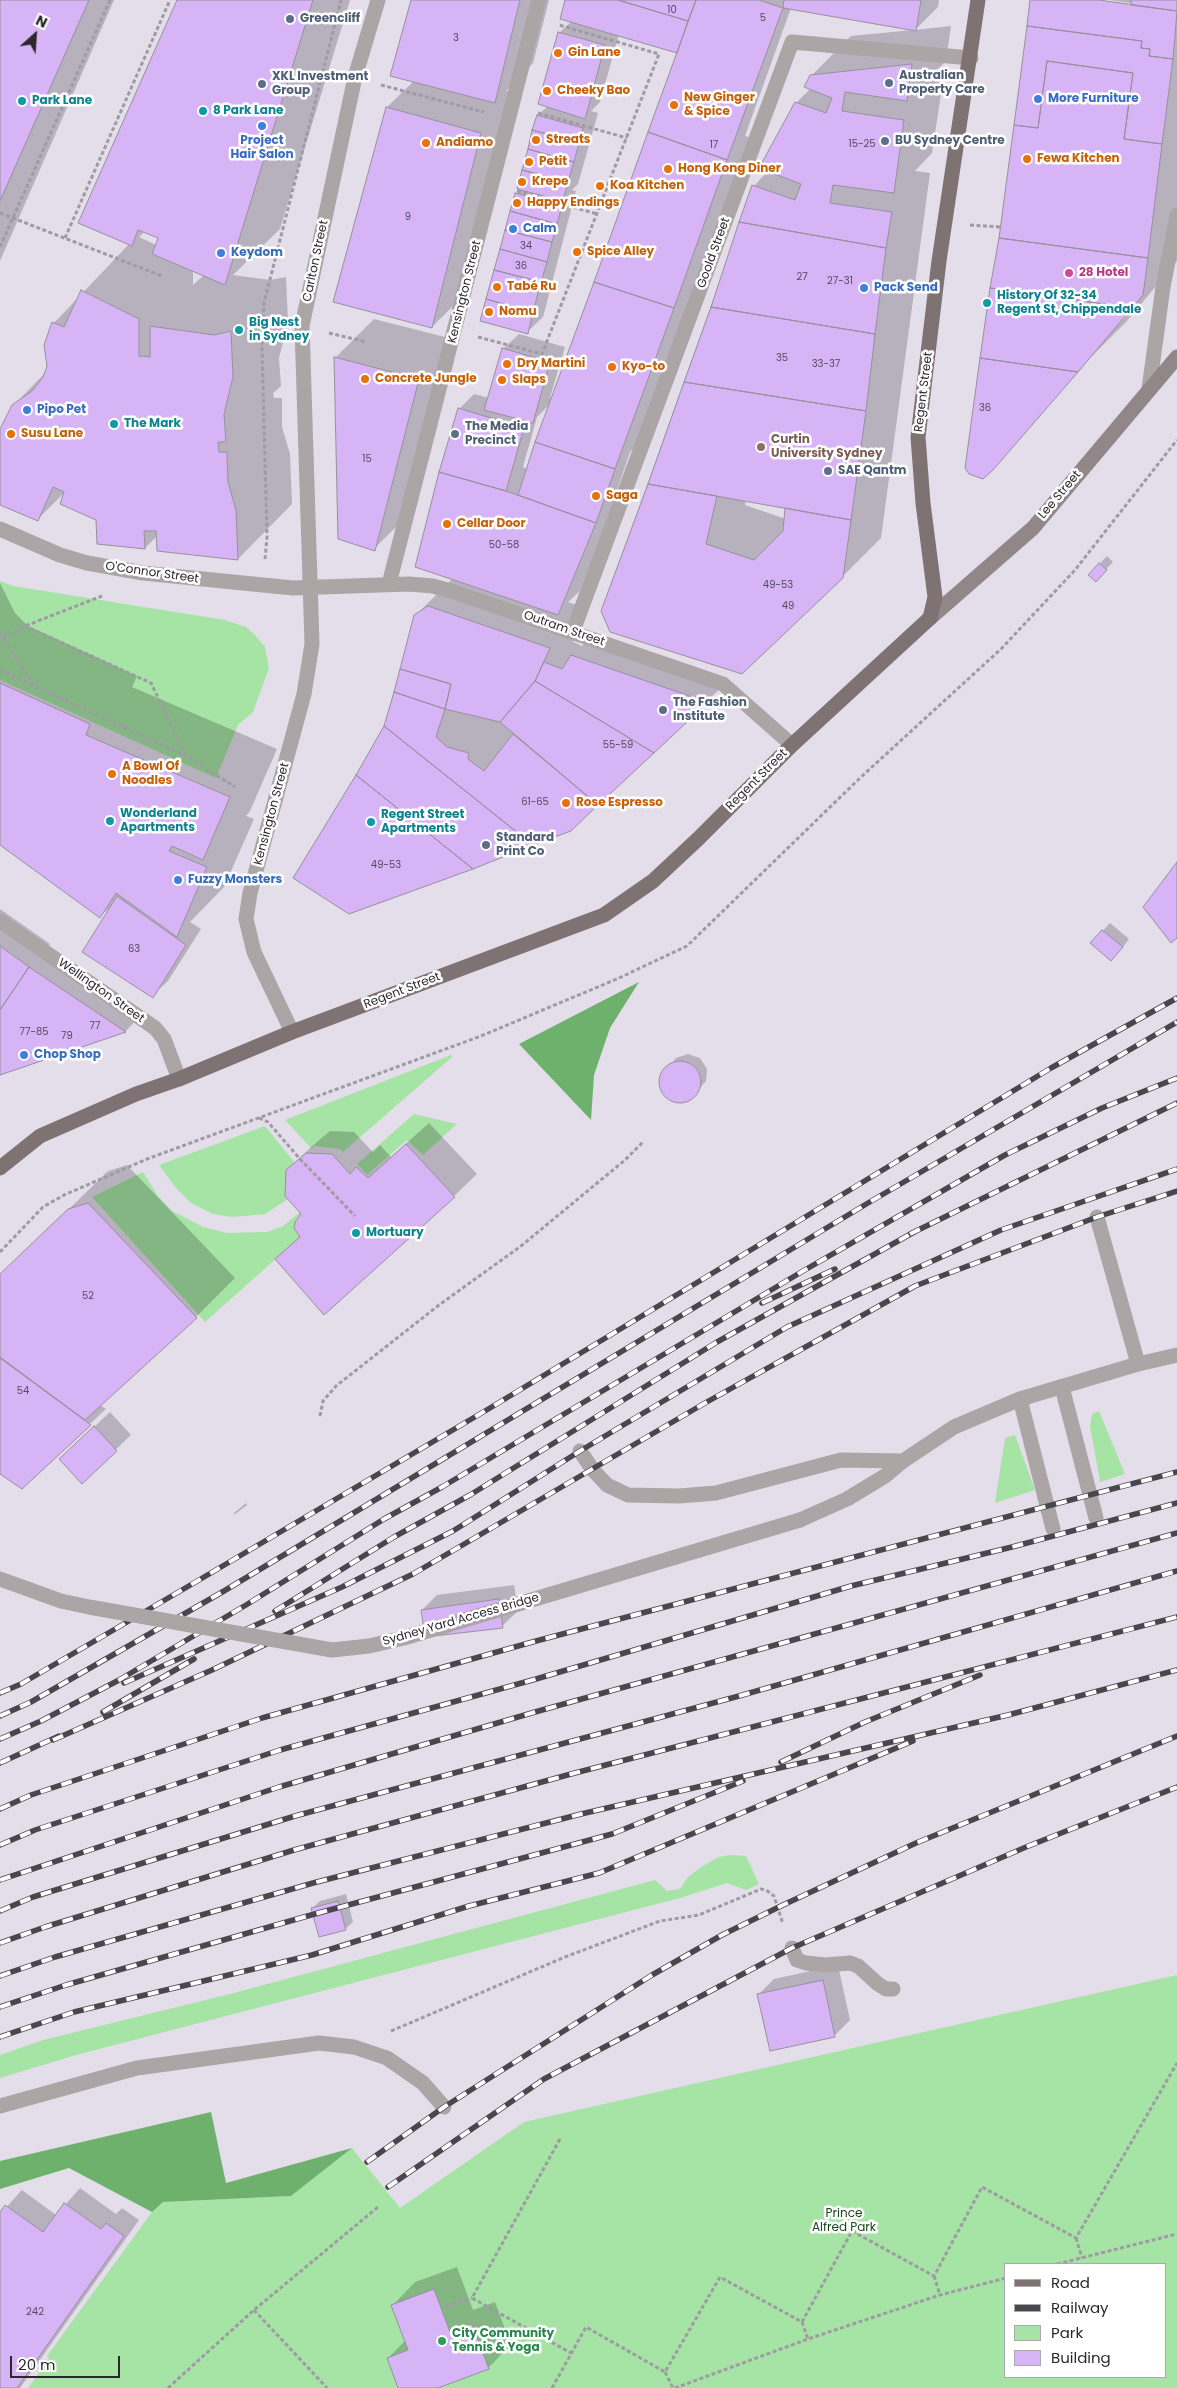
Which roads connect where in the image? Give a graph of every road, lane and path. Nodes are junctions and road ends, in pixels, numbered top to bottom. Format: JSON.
{"nodes":[{"id":1,"x":110,"y":0,"type":"edge"},
{"id":2,"x":170,"y":0,"type":"edge"},
{"id":3,"x":341,"y":0,"type":"edge"},
{"id":4,"x":378,"y":0,"type":"edge"},
{"id":5,"x":539,"y":0,"type":"edge"},
{"id":6,"x":978,"y":0,"type":"edge"},
{"id":7,"x":535,"y":18,"type":"junction"},
{"id":8,"x":971,"y":58,"type":"junction"},
{"id":9,"x":376,"y":93,"type":"dead end"},
{"id":10,"x":511,"y":112,"type":"junction"},
{"id":11,"x":627,"y":138,"type":"junction"},
{"id":12,"x":516,"y":191,"type":"dead end"},
{"id":13,"x":0,"y":213,"type":"edge"},
{"id":14,"x":597,"y":214,"type":"junction"},
{"id":15,"x":1177,"y":215,"type":"edge"},
{"id":16,"x":13,"y":218,"type":"junction"},
{"id":17,"x":65,"y":238,"type":"junction"},
{"id":18,"x":0,"y":247,"type":"edge"},
{"id":19,"x":162,"y":276,"type":"dead end"},
{"id":20,"x":302,"y":326,"type":"junction"},
{"id":21,"x":455,"y":331,"type":"junction"},
{"id":22,"x":367,"y":342,"type":"dead end"},
{"id":23,"x":1177,"y":357,"type":"edge"},
{"id":24,"x":1149,"y":389,"type":"junction"},
{"id":25,"x":1177,"y":440,"type":"edge"},
{"id":26,"x":0,"y":529,"type":"edge"},
{"id":27,"x":256,"y":559,"type":"dead end"},
{"id":28,"x":389,"y":584,"type":"junction"},
{"id":29,"x":311,"y":588,"type":"junction"},
{"id":30,"x":102,"y":596,"type":"dead end"},
{"id":31,"x":930,"y":618,"type":"junction"},
{"id":32,"x":26,"y":626,"type":"junction"},
{"id":33,"x":572,"y":632,"type":"junction"},
{"id":34,"x":0,"y":633,"type":"edge"},
{"id":35,"x":3,"y":638,"type":"junction"},
{"id":36,"x":0,"y":670,"type":"edge"},
{"id":37,"x":34,"y":686,"type":"junction"},
{"id":38,"x":792,"y":745,"type":"junction"},
{"id":39,"x":186,"y":756,"type":"junction"},
{"id":40,"x":235,"y":787,"type":"dead end"},
{"id":41,"x":0,"y":921,"type":"edge"},
{"id":42,"x":292,"y":1032,"type":"junction"},
{"id":43,"x":179,"y":1079,"type":"junction"},
{"id":44,"x":258,"y":1118,"type":"junction"},
{"id":45,"x":644,"y":1142,"type":"dead end"},
{"id":46,"x":0,"y":1168,"type":"edge"},
{"id":47,"x":355,"y":1216,"type":"dead end"},
{"id":48,"x":1096,"y":1217,"type":"dead end"},
{"id":49,"x":0,"y":1252,"type":"edge"},
{"id":50,"x":1177,"y":1355,"type":"edge"},
{"id":51,"x":1138,"y":1364,"type":"junction"},
{"id":52,"x":1062,"y":1387,"type":"junction"},
{"id":53,"x":1020,"y":1399,"type":"junction"},
{"id":54,"x":320,"y":1416,"type":"dead end"},
{"id":55,"x":580,"y":1451,"type":"dead end"},
{"id":56,"x":903,"y":1461,"type":"junction"},
{"id":57,"x":1096,"y":1518,"type":"dead end"},
{"id":58,"x":1053,"y":1529,"type":"dead end"},
{"id":59,"x":0,"y":1579,"type":"edge"},
{"id":60,"x":792,"y":1948,"type":"joint"},
{"id":61,"x":894,"y":1989,"type":"dead end"},
{"id":62,"x":354,"y":2047,"type":"junction"},
{"id":63,"x":1177,"y":2063,"type":"edge"},
{"id":64,"x":0,"y":2106,"type":"edge"},
{"id":65,"x":444,"y":2107,"type":"dead end"},
{"id":66,"x":560,"y":2139,"type":"dead end"},
{"id":67,"x":378,"y":2207,"type":"dead end"},
{"id":68,"x":1177,"y":2234,"type":"edge"},
{"id":69,"x":1076,"y":2238,"type":"junction"},
{"id":70,"x":1082,"y":2258,"type":"junction"},
{"id":71,"x":1061,"y":2263,"type":"edge"},
{"id":72,"x":934,"y":2276,"type":"junction"},
{"id":73,"x":1004,"y":2279,"type":"edge"},
{"id":74,"x":940,"y":2295,"type":"junction"},
{"id":75,"x":472,"y":2298,"type":"junction"},
{"id":76,"x":446,"y":2306,"type":"dead end"},
{"id":77,"x":254,"y":2310,"type":"junction"},
{"id":78,"x":802,"y":2322,"type":"junction"},
{"id":79,"x":808,"y":2339,"type":"junction"},
{"id":80,"x":571,"y":2352,"type":"junction"},
{"id":81,"x":665,"y":2372,"type":"junction"},
{"id":82,"x":168,"y":2388,"type":"edge"},
{"id":83,"x":327,"y":2388,"type":"edge"},
{"id":84,"x":552,"y":2388,"type":"edge"},
{"id":85,"x":674,"y":2388,"type":"edge"}],
"edges":[{"from":1,"to":16,"type":"path"},
{"from":2,"to":17,"type":"path"},
{"from":3,"to":27,"type":"path"},
{"from":4,"to":20,"type":"street","name":"Carlton Street"},
{"from":5,"to":7,"type":"street","name":"Kensington Street"},
{"from":6,"to":8,"type":"main road","name":"Regent Street"},
{"from":7,"to":10,"type":"street","name":"Kensington Street"},
{"from":7,"to":11,"type":"path"},
{"from":8,"to":31,"type":"main road","name":"Regent Street"},
{"from":8,"to":33,"type":"street","name":"Goold Street"},
{"from":9,"to":10,"type":"path"},
{"from":10,"to":11,"type":"path"},
{"from":10,"to":21,"type":"street","name":"Kensington Street"},
{"from":11,"to":14,"type":"path"},
{"from":12,"to":14,"type":"path"},
{"from":13,"to":16,"type":"path"},
{"from":14,"to":21,"type":"path"},
{"from":15,"to":24,"type":"street"},
{"from":16,"to":17,"type":"path"},
{"from":16,"to":18,"type":"path"},
{"from":17,"to":19,"type":"path"},
{"from":20,"to":22,"type":"path"},
{"from":20,"to":29,"type":"street","name":"Carlton Street"},
{"from":21,"to":28,"type":"street","name":"Kensington Street"},
{"from":23,"to":24,"type":"main road","name":"Lee Street"},
{"from":24,"to":31,"type":"main road","name":"Lee Street"},
{"from":25,"to":44,"type":"path"},
{"from":26,"to":29,"type":"street","name":"O'Connor Street"},
{"from":28,"to":29,"type":"street","name":"Outram Street"},
{"from":28,"to":33,"type":"street","name":"Outram Street"},
{"from":29,"to":42,"type":"street","name":"Kensington Street"},
{"from":30,"to":32,"type":"path"},
{"from":31,"to":38,"type":"main road","name":"Regent Street"},
{"from":32,"to":35,"type":"path"},
{"from":32,"to":39,"type":"path"},
{"from":33,"to":38,"type":"street","name":"Outram Street"},
{"from":34,"to":35,"type":"path"},
{"from":35,"to":37,"type":"path"},
{"from":36,"to":37,"type":"path"},
{"from":37,"to":39,"type":"path"},
{"from":38,"to":42,"type":"main road","name":"Regent Street"},
{"from":39,"to":40,"type":"path"},
{"from":41,"to":43,"type":"street","name":"Wellington Street"},
{"from":42,"to":43,"type":"main road","name":"Regent Street"},
{"from":43,"to":46,"type":"main road","name":"Regent Street"},
{"from":44,"to":47,"type":"path"},
{"from":44,"to":49,"type":"path"},
{"from":45,"to":54,"type":"path"},
{"from":48,"to":51,"type":"street"},
{"from":50,"to":51,"type":"street","name":"Sydney Yard Access Bridge"},
{"from":51,"to":52,"type":"street","name":"Sydney Yard Access Bridge"},
{"from":52,"to":53,"type":"street","name":"Sydney Yard Access Bridge"},
{"from":52,"to":57,"type":"street"},
{"from":53,"to":56,"type":"street","name":"Sydney Yard Access Bridge"},
{"from":53,"to":58,"type":"street"},
{"from":55,"to":56,"type":"street"},
{"from":56,"to":59,"type":"street","name":"Sydney Yard Access Bridge","bridge":true},
{"from":60,"to":61,"type":"street"},
{"from":60,"to":62,"type":"path"},
{"from":62,"to":64,"type":"street"},
{"from":62,"to":65,"type":"street"},
{"from":63,"to":69,"type":"path"},
{"from":66,"to":75,"type":"path"},
{"from":67,"to":77,"type":"path"},
{"from":68,"to":70,"type":"path"},
{"from":69,"to":70,"type":"path"},
{"from":69,"to":72,"type":"path"},
{"from":70,"to":71,"type":"path"},
{"from":72,"to":74,"type":"path"},
{"from":72,"to":78,"type":"path"},
{"from":73,"to":74,"type":"path"},
{"from":74,"to":79,"type":"path"},
{"from":75,"to":76,"type":"path"},
{"from":75,"to":80,"type":"path"},
{"from":77,"to":82,"type":"path"},
{"from":77,"to":83,"type":"path"},
{"from":78,"to":79,"type":"path"},
{"from":78,"to":81,"type":"path"},
{"from":79,"to":85,"type":"path"},
{"from":80,"to":81,"type":"path"},
{"from":80,"to":84,"type":"path"},
{"from":81,"to":85,"type":"path"}]}
